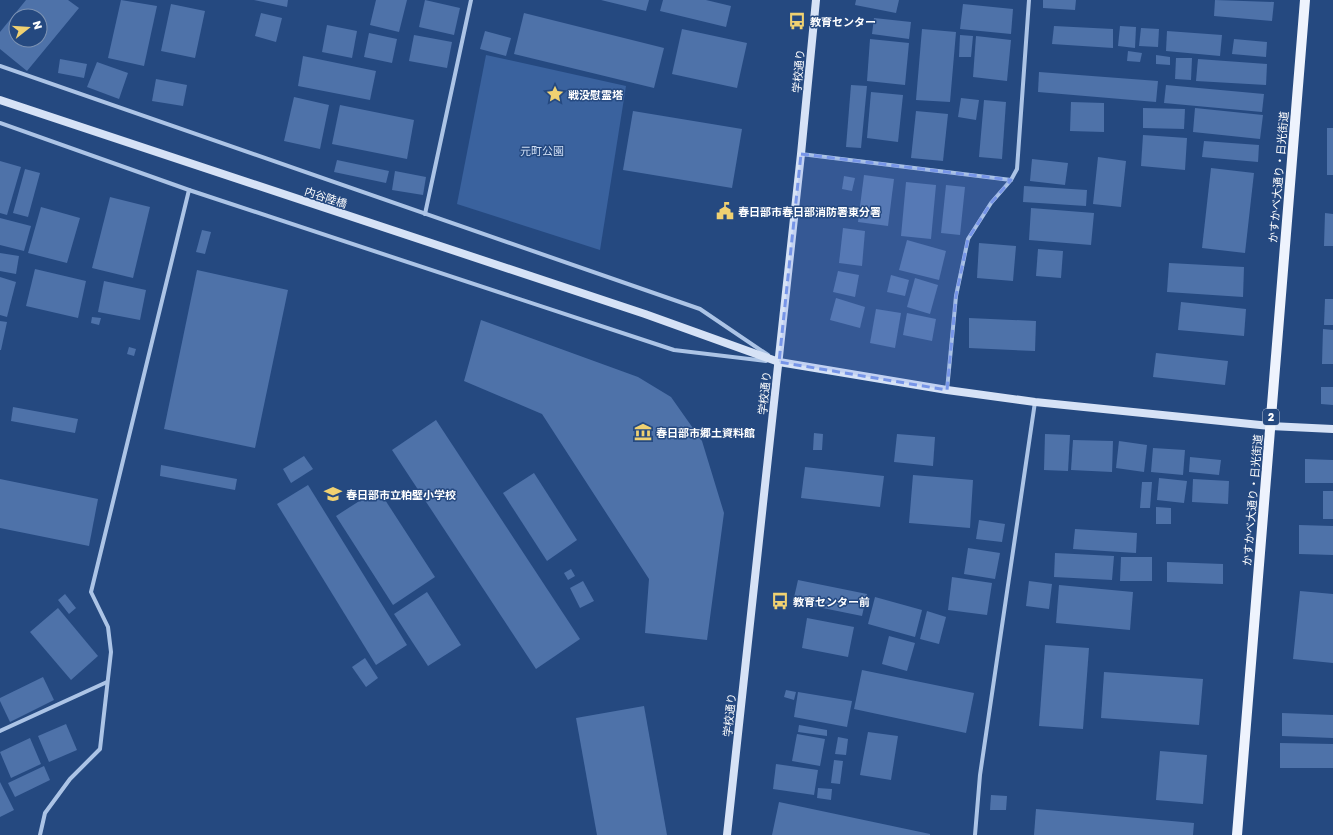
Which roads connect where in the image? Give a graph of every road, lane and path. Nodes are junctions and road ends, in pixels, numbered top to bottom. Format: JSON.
{"nodes":[{"id":1,"x":471,"y":0,"type":"edge"},
{"id":2,"x":816,"y":0,"type":"edge"},
{"id":3,"x":1029,"y":0,"type":"edge"},
{"id":4,"x":1305,"y":0,"type":"edge"},
{"id":5,"x":0,"y":66,"type":"edge"},
{"id":6,"x":0,"y":100,"type":"edge"},
{"id":7,"x":0,"y":123,"type":"edge"},
{"id":8,"x":801,"y":154,"type":"junction"},
{"id":9,"x":1011,"y":180,"type":"junction"},
{"id":10,"x":188,"y":190,"type":"junction"},
{"id":11,"x":425,"y":214,"type":"junction"},
{"id":12,"x":779,"y":362,"type":"junction"},
{"id":13,"x":947,"y":390,"type":"junction"},
{"id":14,"x":1035,"y":402,"type":"junction"},
{"id":15,"x":1270,"y":426,"type":"junction"},
{"id":16,"x":1333,"y":429,"type":"edge"},
{"id":17,"x":107,"y":682,"type":"junction"},
{"id":18,"x":0,"y":731,"type":"edge"},
{"id":19,"x":40,"y":835,"type":"edge"},
{"id":20,"x":727,"y":835,"type":"edge"},
{"id":21,"x":975,"y":835,"type":"edge"},
{"id":22,"x":1237,"y":835,"type":"edge"}],
"edges":[{"from":1,"to":11,"type":"street"},
{"from":2,"to":8,"type":"street","name":"学校通り"},
{"from":3,"to":9,"type":"street"},
{"from":4,"to":15,"type":"main road","name":"かすかべ大通り・日光街道","number":"2"},
{"from":5,"to":11,"type":"street"},
{"from":6,"to":12,"type":"street","name":"内谷陸橋"},
{"from":7,"to":10,"type":"street"},
{"from":8,"to":9,"type":"street"},
{"from":8,"to":12,"type":"street","name":"学校通り"},
{"from":9,"to":13,"type":"street"},
{"from":10,"to":12,"type":"street"},
{"from":10,"to":17,"type":"street"},
{"from":11,"to":12,"type":"street"},
{"from":12,"to":13,"type":"street","name":"内谷陸橋"},
{"from":12,"to":20,"type":"street","name":"学校通り"},
{"from":13,"to":14,"type":"street","name":"内谷陸橋"},
{"from":14,"to":15,"type":"street","name":"内谷陸橋"},
{"from":14,"to":21,"type":"street"},
{"from":15,"to":16,"type":"street","name":"内谷陸橋"},
{"from":15,"to":22,"type":"main road","name":"かすかべ大通り・日光街道","number":"2"},
{"from":17,"to":18,"type":"street"},
{"from":17,"to":19,"type":"street"}]}
